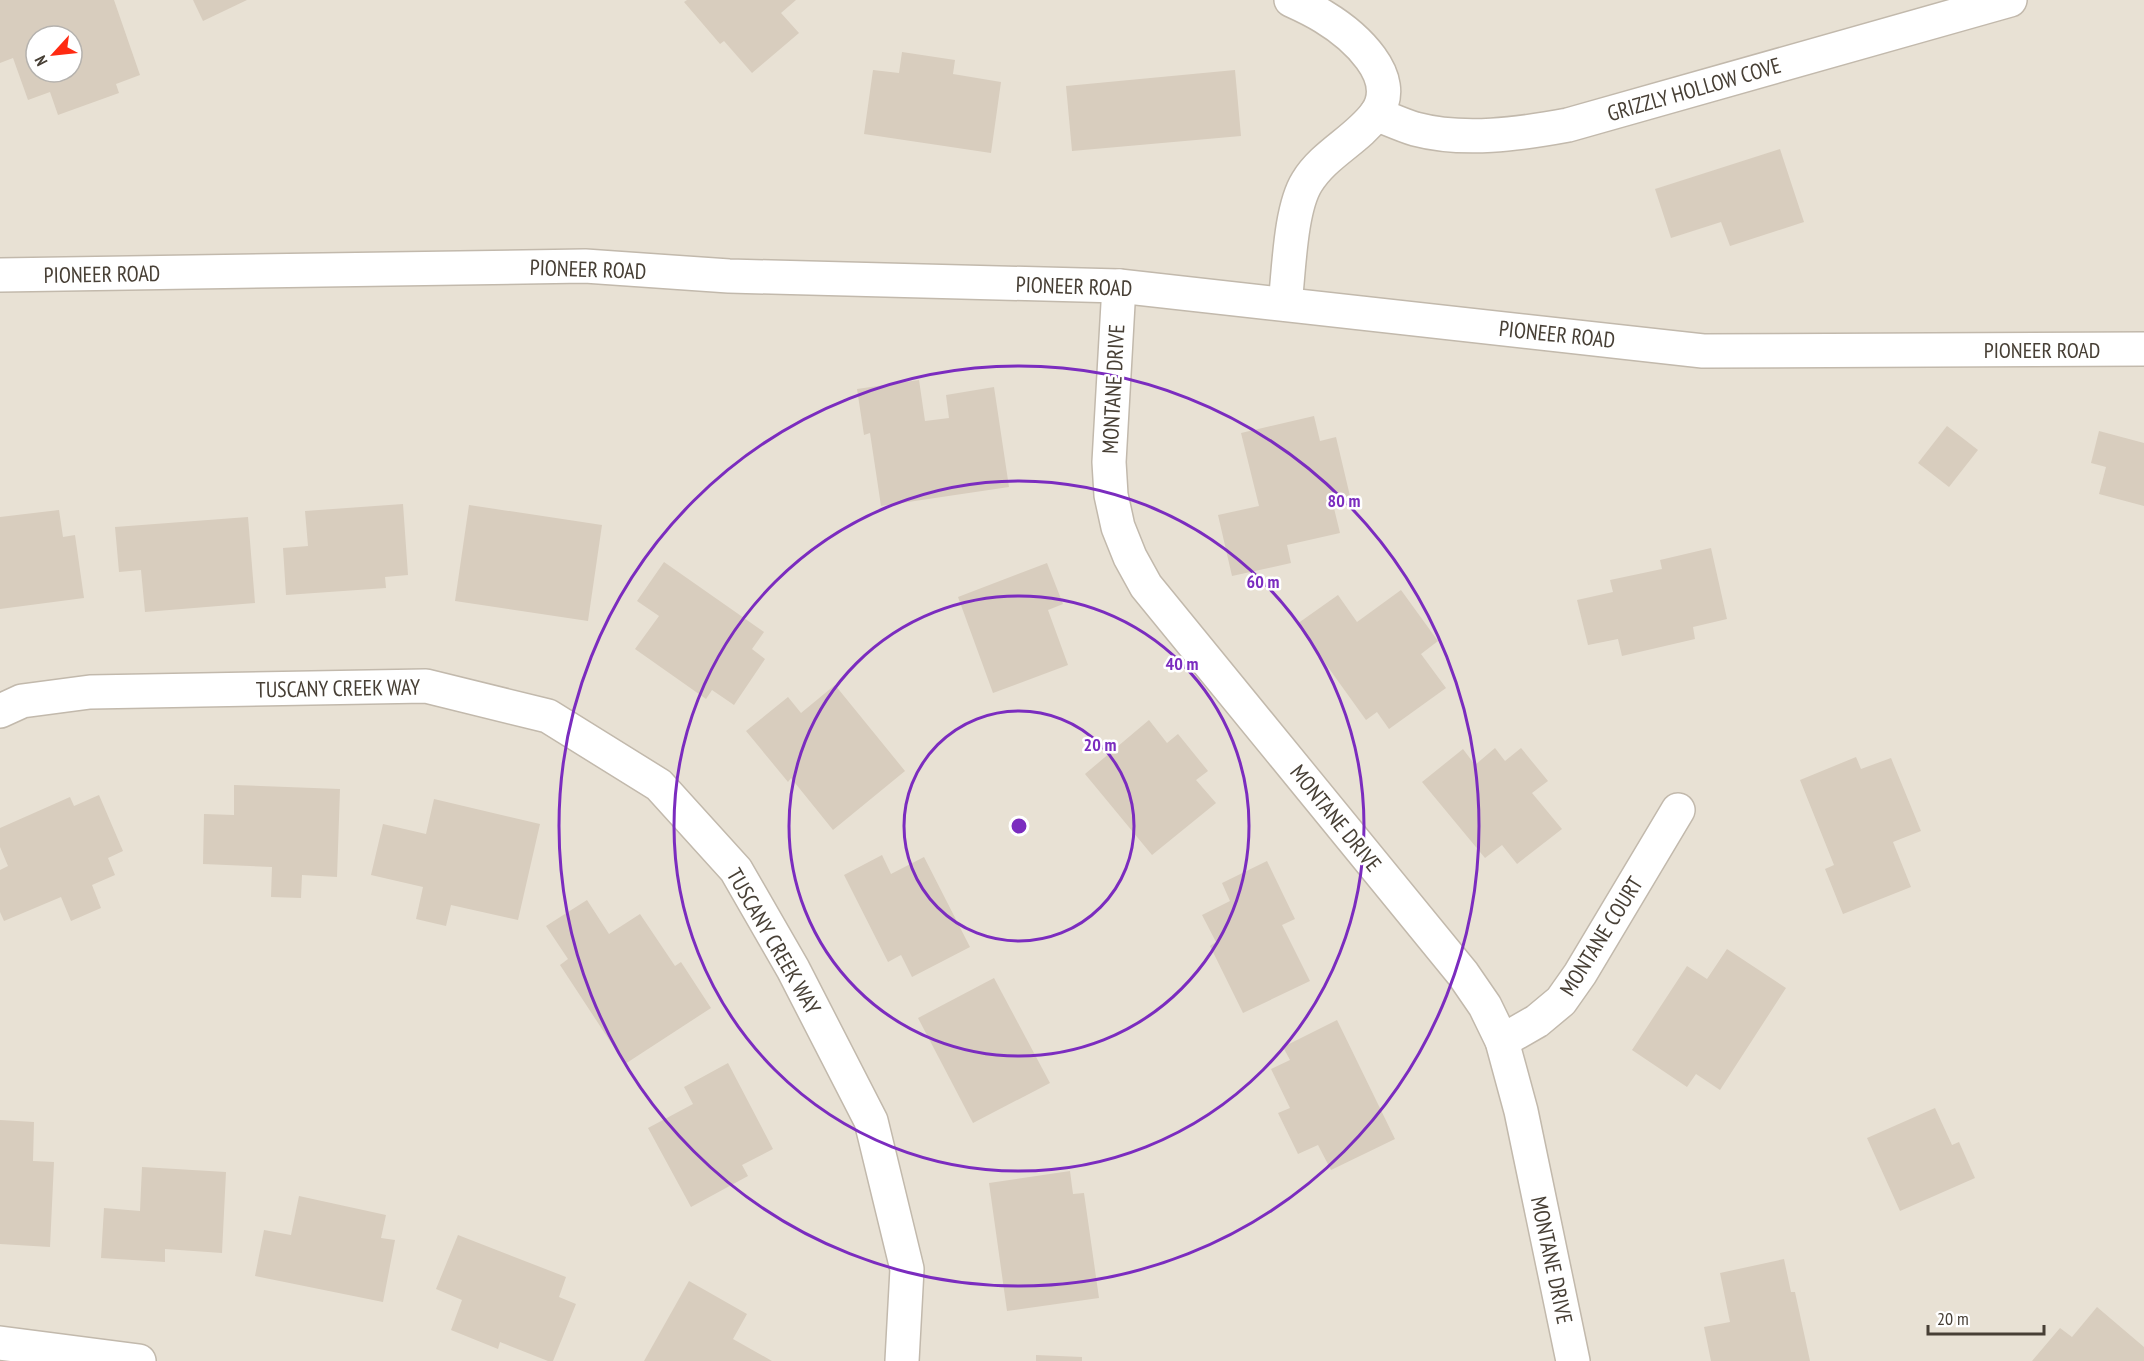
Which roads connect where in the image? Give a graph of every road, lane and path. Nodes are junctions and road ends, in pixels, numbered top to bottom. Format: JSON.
{"nodes":[{"id":1,"x":1291,"y":0,"type":"edge"},
{"id":2,"x":2010,"y":0,"type":"edge"},
{"id":3,"x":1376,"y":114,"type":"junction"},
{"id":4,"x":0,"y":275,"type":"edge"},
{"id":5,"x":1119,"y":286,"type":"junction"},
{"id":6,"x":1285,"y":304,"type":"junction"},
{"id":7,"x":2144,"y":349,"type":"edge"},
{"id":8,"x":0,"y":711,"type":"edge"},
{"id":9,"x":1678,"y":810,"type":"dead end"},
{"id":10,"x":1502,"y":1041,"type":"junction"},
{"id":11,"x":0,"y":1343,"type":"edge"},
{"id":12,"x":139,"y":1361,"type":"edge"},
{"id":13,"x":902,"y":1361,"type":"edge"},
{"id":14,"x":1573,"y":1361,"type":"edge"}],
"edges":[{"from":1,"to":3,"type":"street"},
{"from":2,"to":3,"type":"street","name":"GRIZZLY HOLLOW COVE"},
{"from":3,"to":6,"type":"street"},
{"from":4,"to":5,"type":"street","name":"PIONEER ROAD"},
{"from":5,"to":6,"type":"street","name":"PIONEER ROAD"},
{"from":5,"to":10,"type":"street","name":"MONTANE DRIVE"},
{"from":6,"to":7,"type":"street","name":"PIONEER ROAD"},
{"from":8,"to":13,"type":"street","name":"TUSCANY CREEK WAY"},
{"from":9,"to":10,"type":"street","name":"MONTANE COURT"},
{"from":10,"to":14,"type":"street","name":"MONTANE DRIVE"},
{"from":11,"to":12,"type":"street"}]}
